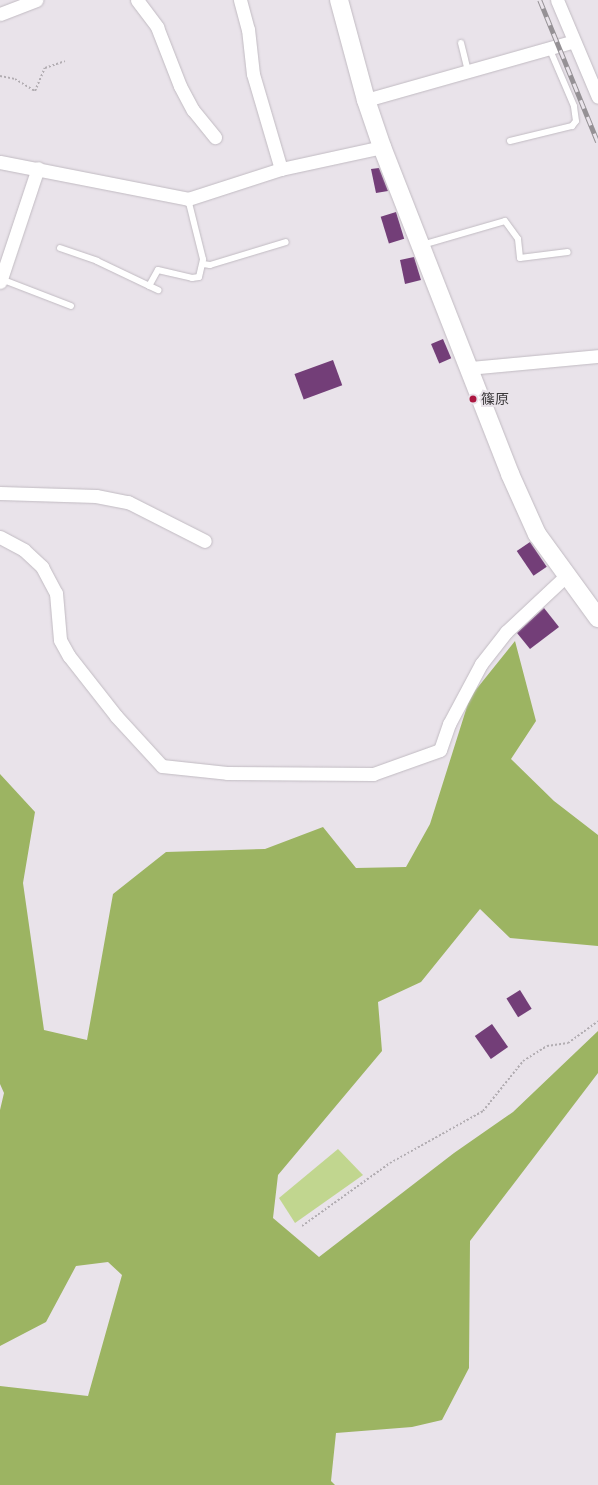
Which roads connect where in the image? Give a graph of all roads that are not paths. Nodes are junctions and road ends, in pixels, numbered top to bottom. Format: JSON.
{"nodes":[{"id":1,"x":36,"y":0,"type":"edge"},
{"id":2,"x":138,"y":0,"type":"edge"},
{"id":3,"x":240,"y":0,"type":"edge"},
{"id":4,"x":339,"y":0,"type":"edge"},
{"id":5,"x":557,"y":0,"type":"edge"},
{"id":6,"x":1,"y":11,"type":"edge"},
{"id":7,"x":574,"y":41,"type":"junction"},
{"id":8,"x":461,"y":43,"type":"dead end"},
{"id":9,"x":550,"y":50,"type":"junction"},
{"id":10,"x":468,"y":72,"type":"junction"},
{"id":11,"x":598,"y":97,"type":"edge"},
{"id":12,"x":366,"y":100,"type":"junction"},
{"id":13,"x":215,"y":137,"type":"dead end"},
{"id":14,"x":510,"y":141,"type":"dead end"},
{"id":15,"x":382,"y":147,"type":"junction"},
{"id":16,"x":0,"y":162,"type":"edge"},
{"id":17,"x":38,"y":168,"type":"junction"},
{"id":18,"x":281,"y":169,"type":"junction"},
{"id":19,"x":188,"y":199,"type":"junction"},
{"id":20,"x":286,"y":242,"type":"dead end"},
{"id":21,"x":420,"y":245,"type":"junction"},
{"id":22,"x":60,"y":248,"type":"dead end"},
{"id":23,"x":568,"y":252,"type":"dead end"},
{"id":24,"x":203,"y":264,"type":"junction"},
{"id":25,"x":0,"y":281,"type":"edge"},
{"id":26,"x":149,"y":286,"type":"junction"},
{"id":27,"x":158,"y":290,"type":"dead end"},
{"id":28,"x":71,"y":306,"type":"dead end"},
{"id":29,"x":598,"y":356,"type":"edge"},
{"id":30,"x":468,"y":368,"type":"junction"},
{"id":31,"x":0,"y":493,"type":"edge"},
{"id":32,"x":0,"y":537,"type":"edge"},
{"id":33,"x":205,"y":541,"type":"dead end"},
{"id":34,"x":567,"y":575,"type":"junction"},
{"id":35,"x":598,"y":618,"type":"edge"}],
"edges":[{"from":1,"to":6,"type":"street"},
{"from":2,"to":13,"type":"street"},
{"from":3,"to":18,"type":"street"},
{"from":4,"to":12,"type":"street"},
{"from":5,"to":7,"type":"street"},
{"from":7,"to":9,"type":"street"},
{"from":7,"to":11,"type":"street"},
{"from":8,"to":10,"type":"lane"},
{"from":9,"to":10,"type":"street"},
{"from":9,"to":14,"type":"lane"},
{"from":10,"to":12,"type":"street"},
{"from":12,"to":15,"type":"street"},
{"from":15,"to":18,"type":"street"},
{"from":15,"to":21,"type":"street"},
{"from":16,"to":17,"type":"street"},
{"from":17,"to":19,"type":"street"},
{"from":17,"to":25,"type":"street"},
{"from":18,"to":19,"type":"street"},
{"from":19,"to":24,"type":"lane"},
{"from":20,"to":24,"type":"lane"},
{"from":21,"to":23,"type":"lane"},
{"from":21,"to":30,"type":"street"},
{"from":22,"to":26,"type":"lane"},
{"from":24,"to":26,"type":"lane"},
{"from":25,"to":28,"type":"lane"},
{"from":26,"to":27,"type":"lane"},
{"from":29,"to":30,"type":"street"},
{"from":30,"to":34,"type":"street"},
{"from":31,"to":33,"type":"street"},
{"from":32,"to":34,"type":"street"},
{"from":34,"to":35,"type":"street"}]}
